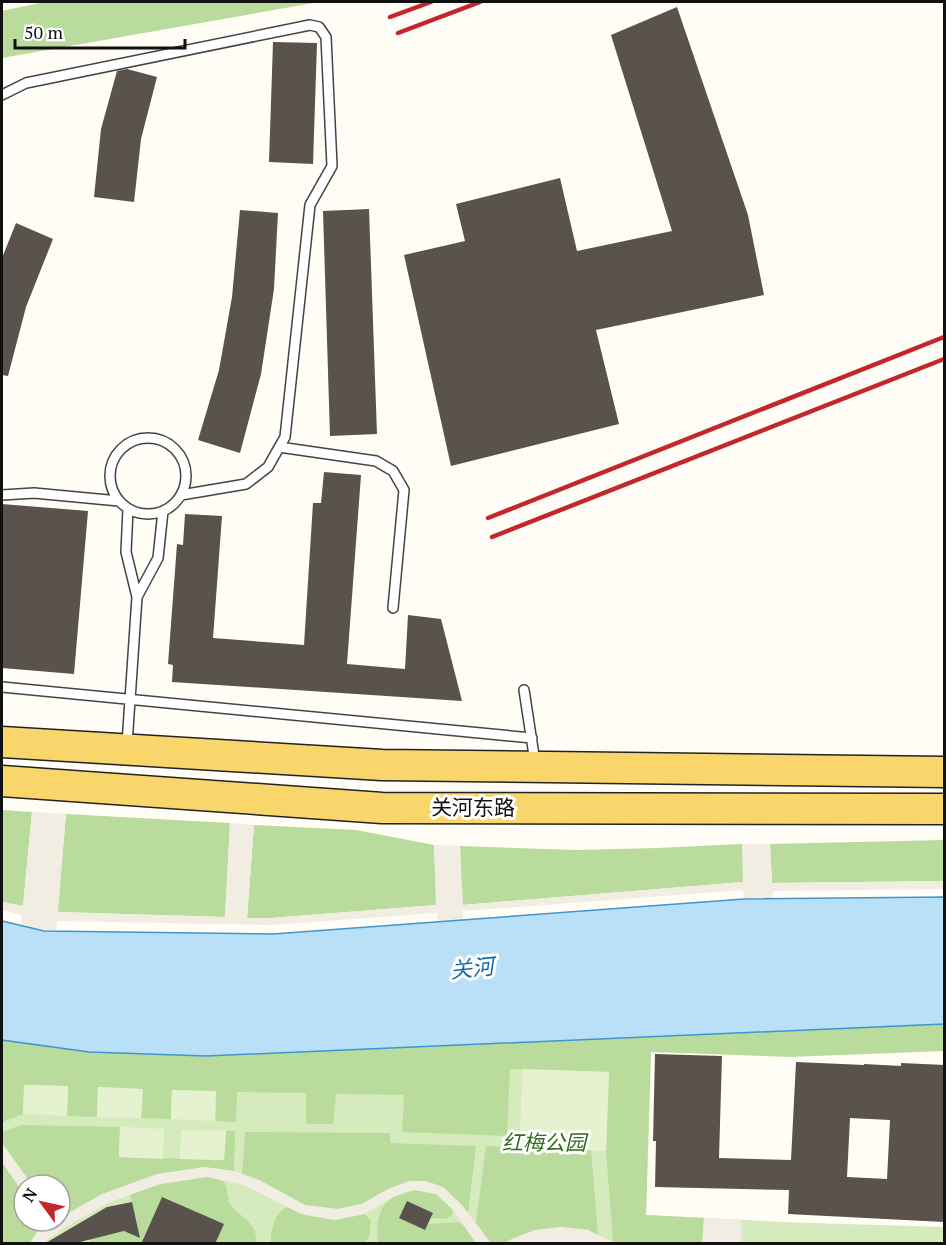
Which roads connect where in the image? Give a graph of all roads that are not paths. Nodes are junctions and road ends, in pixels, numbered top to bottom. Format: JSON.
{"nodes":[{"id":1,"x":2,"y":95,"type":"edge"},
{"id":2,"x":279,"y":447,"type":"junction"},
{"id":3,"x":2,"y":495,"type":"edge"},
{"id":4,"x":181,"y":495,"type":"junction"},
{"id":5,"x":119,"y":501,"type":"junction"},
{"id":6,"x":128,"y":509,"type":"junction"},
{"id":7,"x":163,"y":512,"type":"junction"},
{"id":8,"x":137,"y":597,"type":"junction"},
{"id":9,"x":393,"y":608,"type":"dead end"},
{"id":10,"x":2,"y":687,"type":"edge"},
{"id":11,"x":524,"y":690,"type":"dead end"},
{"id":12,"x":130,"y":699,"type":"junction"},
{"id":13,"x":532,"y":738,"type":"junction"},
{"id":14,"x":2,"y":742,"type":"edge"},
{"id":15,"x":127,"y":750,"type":"junction"},
{"id":16,"x":536,"y":767,"type":"junction"},
{"id":17,"x":945,"y":772,"type":"edge"},
{"id":18,"x":2,"y":781,"type":"edge"},
{"id":19,"x":945,"y":809,"type":"edge"}],
"edges":[{"from":1,"to":2,"type":"lane"},
{"from":2,"to":4,"type":"lane"},
{"from":2,"to":9,"type":"lane"},
{"from":3,"to":5,"type":"lane"},
{"from":4,"to":5,"type":"lane"},
{"from":4,"to":7,"type":"lane"},
{"from":5,"to":6,"type":"lane"},
{"from":6,"to":7,"type":"lane"},
{"from":6,"to":8,"type":"lane"},
{"from":7,"to":8,"type":"lane"},
{"from":8,"to":12,"type":"lane"},
{"from":10,"to":12,"type":"lane"},
{"from":11,"to":13,"type":"lane"},
{"from":12,"to":13,"type":"lane"},
{"from":12,"to":15,"type":"lane"},
{"from":13,"to":16,"type":"lane"},
{"from":14,"to":15,"type":"main road","name":"关河东路"},
{"from":15,"to":16,"type":"main road","name":"关河东路"},
{"from":16,"to":17,"type":"main road","name":"关河东路"},
{"from":18,"to":19,"type":"main road","name":"关河东路"}]}
